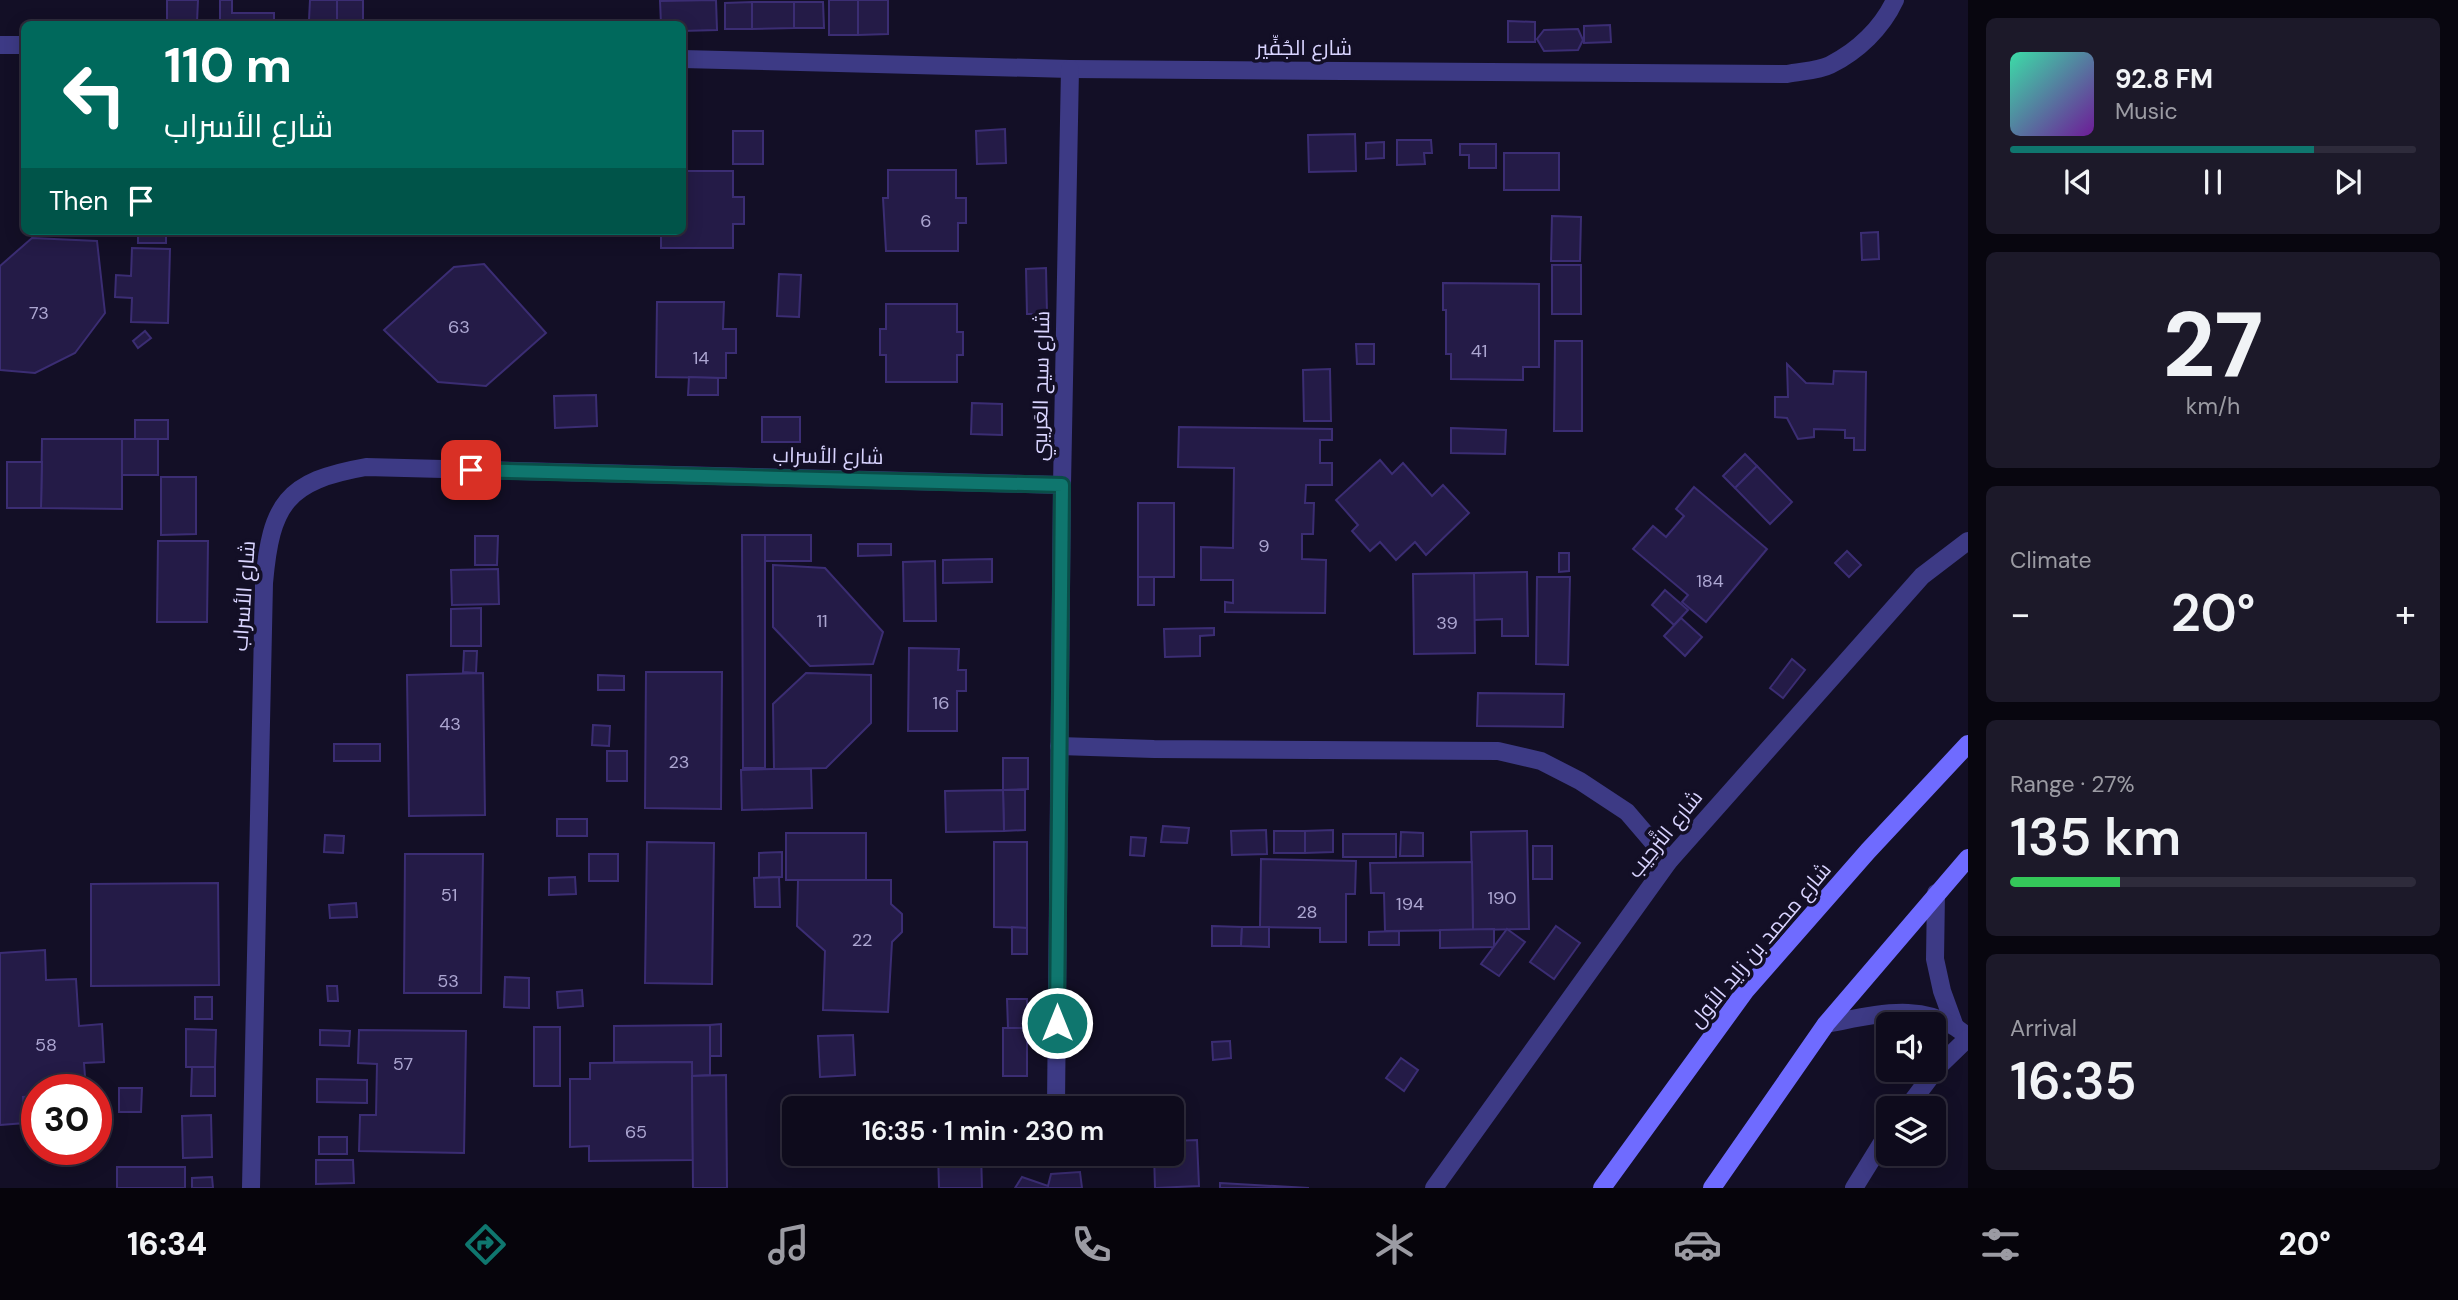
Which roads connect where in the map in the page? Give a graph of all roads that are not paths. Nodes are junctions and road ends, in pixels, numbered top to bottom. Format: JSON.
{"nodes":[{"id":1,"x":1895,"y":0,"type":"edge"},
{"id":2,"x":0,"y":45,"type":"edge"},
{"id":3,"x":21,"y":45,"type":"edge"},
{"id":4,"x":686,"y":59,"type":"edge"},
{"id":5,"x":1070,"y":69,"type":"junction"},
{"id":6,"x":1062,"y":485,"type":"junction"},
{"id":7,"x":1968,"y":541,"type":"edge"},
{"id":8,"x":1968,"y":744,"type":"edge"},
{"id":9,"x":1059,"y":746,"type":"junction"},
{"id":10,"x":1968,"y":858,"type":"edge"},
{"id":11,"x":1669,"y":860,"type":"junction"},
{"id":12,"x":1936,"y":893,"type":"junction"},
{"id":13,"x":1826,"y":1024,"type":"junction"},
{"id":14,"x":1954,"y":1024,"type":"junction"},
{"id":15,"x":1968,"y":1038,"type":"edge"},
{"id":16,"x":1056,"y":1096,"type":"edge"},
{"id":17,"x":1916,"y":1096,"type":"edge"},
{"id":18,"x":1876,"y":1152,"type":"edge"},
{"id":19,"x":251,"y":1188,"type":"edge"},
{"id":20,"x":1434,"y":1188,"type":"edge"},
{"id":21,"x":1602,"y":1188,"type":"edge"},
{"id":22,"x":1712,"y":1188,"type":"edge"},
{"id":23,"x":1854,"y":1188,"type":"edge"}],
"edges":[{"from":1,"to":5,"type":"street","name":"شارع الجُفِّير"},
{"from":2,"to":3,"type":"street"},
{"from":4,"to":5,"type":"street","name":"شارع الجُفِّير"},
{"from":5,"to":6,"type":"street","name":"شارع سيح العَريبي"},
{"from":6,"to":9,"type":"street","name":"شارع سيح العَريبي"},
{"from":6,"to":19,"type":"street","name":"شارع الأسراب"},
{"from":7,"to":11,"type":"street","name":"شارع التَّرحِيب"},
{"from":8,"to":21,"type":"main road","name":"شارع محمد بن زايد الأول"},
{"from":9,"to":11,"type":"street"},
{"from":9,"to":16,"type":"street","name":"شارع سيح العَريبي"},
{"from":10,"to":12,"type":"main road"},
{"from":11,"to":20,"type":"street","name":"شارع التَّرحِيب"},
{"from":12,"to":13,"type":"main road"},
{"from":12,"to":14,"type":"street"},
{"from":13,"to":14,"type":"street"},
{"from":13,"to":22,"type":"main road"},
{"from":14,"to":15,"type":"street"},
{"from":15,"to":17,"type":"street"},
{"from":18,"to":23,"type":"street"}]}
